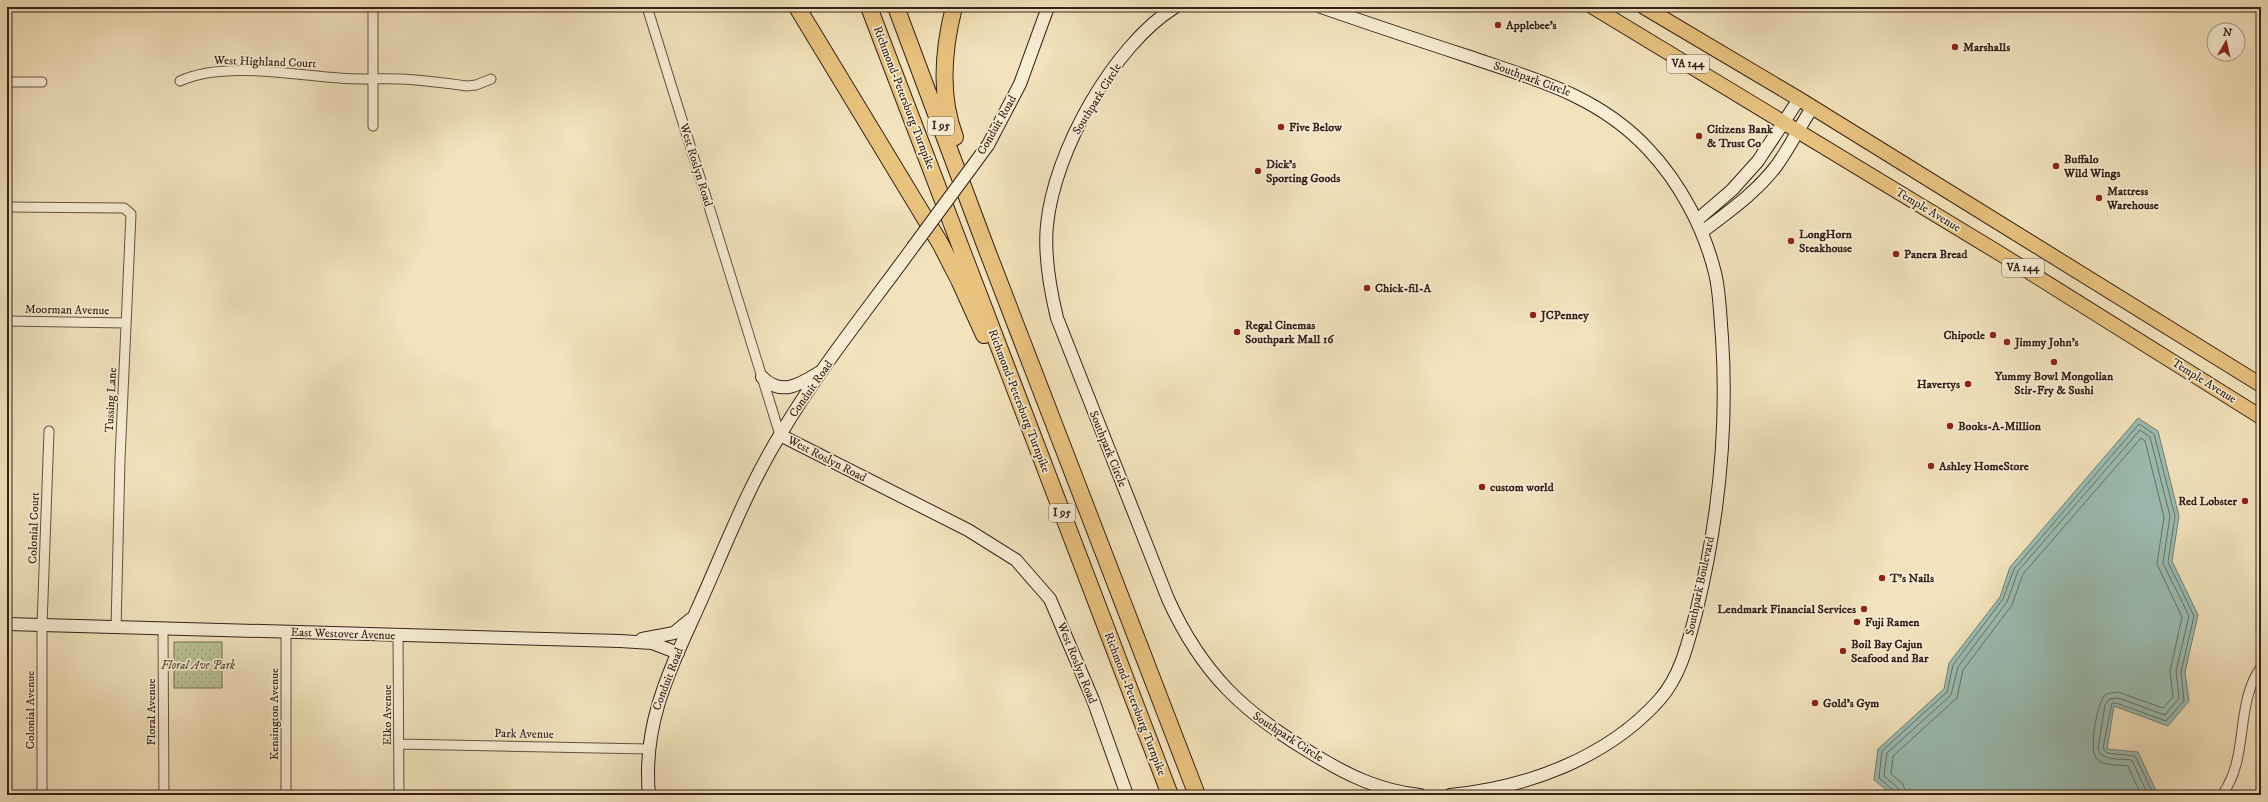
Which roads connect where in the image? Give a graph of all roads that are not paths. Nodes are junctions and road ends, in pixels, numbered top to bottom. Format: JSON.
{"nodes":[{"id":1,"x":373,"y":7,"type":"edge"},
{"id":2,"x":647,"y":7,"type":"edge"},
{"id":3,"x":797,"y":7,"type":"edge"},
{"id":4,"x":869,"y":7,"type":"edge"},
{"id":5,"x":896,"y":7,"type":"edge"},
{"id":6,"x":954,"y":7,"type":"edge"},
{"id":7,"x":1039,"y":7,"type":"edge"},
{"id":8,"x":1048,"y":7,"type":"edge"},
{"id":9,"x":1175,"y":7,"type":"edge"},
{"id":10,"x":1321,"y":7,"type":"edge"},
{"id":11,"x":1593,"y":7,"type":"edge"},
{"id":12,"x":1644,"y":7,"type":"edge"},
{"id":13,"x":1036,"y":38,"type":"junction"},
{"id":14,"x":374,"y":79,"type":"junction"},
{"id":15,"x":491,"y":79,"type":"dead end"},
{"id":16,"x":180,"y":81,"type":"dead end"},
{"id":17,"x":7,"y":82,"type":"edge"},
{"id":18,"x":42,"y":82,"type":"dead end"},
{"id":19,"x":1800,"y":100,"type":"junction"},
{"id":20,"x":1812,"y":108,"type":"junction"},
{"id":21,"x":1784,"y":121,"type":"junction"},
{"id":22,"x":373,"y":126,"type":"dead end"},
{"id":23,"x":1798,"y":130,"type":"junction"},
{"id":24,"x":7,"y":207,"type":"edge"},
{"id":25,"x":1696,"y":220,"type":"junction"},
{"id":26,"x":1702,"y":232,"type":"junction"},
{"id":27,"x":985,"y":246,"type":"junction"},
{"id":28,"x":7,"y":321,"type":"edge"},
{"id":29,"x":126,"y":322,"type":"junction"},
{"id":30,"x":824,"y":369,"type":"junction"},
{"id":31,"x":762,"y":377,"type":"junction"},
{"id":32,"x":2261,"y":385,"type":"edge"},
{"id":33,"x":2261,"y":417,"type":"edge"},
{"id":34,"x":49,"y":431,"type":"dead end"},
{"id":35,"x":780,"y":434,"type":"junction"},
{"id":36,"x":1034,"y":440,"type":"junction"},
{"id":37,"x":694,"y":616,"type":"junction"},
{"id":38,"x":7,"y":624,"type":"edge"},
{"id":39,"x":42,"y":626,"type":"junction"},
{"id":40,"x":116,"y":628,"type":"junction"},
{"id":41,"x":163,"y":629,"type":"junction"},
{"id":42,"x":286,"y":632,"type":"junction"},
{"id":43,"x":398,"y":636,"type":"junction"},
{"id":44,"x":620,"y":642,"type":"junction"},
{"id":45,"x":678,"y":653,"type":"junction"},
{"id":46,"x":2261,"y":667,"type":"edge"},
{"id":47,"x":399,"y":744,"type":"junction"},
{"id":48,"x":648,"y":749,"type":"junction"},
{"id":49,"x":1467,"y":794,"type":"edge"},
{"id":50,"x":42,"y":795,"type":"edge"},
{"id":51,"x":164,"y":795,"type":"edge"},
{"id":52,"x":286,"y":795,"type":"edge"},
{"id":53,"x":399,"y":795,"type":"edge"},
{"id":54,"x":649,"y":795,"type":"edge"},
{"id":55,"x":1127,"y":795,"type":"edge"},
{"id":56,"x":1170,"y":795,"type":"edge"},
{"id":57,"x":1197,"y":795,"type":"edge"},
{"id":58,"x":1419,"y":795,"type":"edge"},
{"id":59,"x":1450,"y":795,"type":"edge"},
{"id":60,"x":2222,"y":795,"type":"edge"}],
"edges":[{"from":1,"to":14,"type":"street"},
{"from":2,"to":31,"type":"street","name":"West Roslyn Road"},
{"from":3,"to":36,"type":"highway"},
{"from":4,"to":36,"type":"highway","name":"Richmond-Petersburg Turnpike","number":"I 95"},
{"from":5,"to":27,"type":"highway","name":"Richmond-Petersburg Turnpike","number":"I 95"},
{"from":6,"to":27,"type":"highway"},
{"from":7,"to":13,"type":"street","name":"Conduit Road"},
{"from":8,"to":13,"type":"street","name":"Conduit Road"},
{"from":9,"to":58,"type":"street","name":"Southpark Circle"},
{"from":10,"to":25,"type":"street","name":"Southpark Circle"},
{"from":11,"to":21,"type":"main road","name":"Temple Avenue","number":"VA 144"},
{"from":12,"to":19,"type":"main road","number":"VA 144"},
{"from":13,"to":30,"type":"street","name":"Conduit Road","bridge":true},
{"from":14,"to":15,"type":"street","name":"West Highland Court"},
{"from":14,"to":16,"type":"street","name":"West Highland Court"},
{"from":14,"to":22,"type":"street"},
{"from":17,"to":18,"type":"street"},
{"from":19,"to":20,"type":"main road","number":"VA 144"},
{"from":19,"to":21,"type":"street"},
{"from":20,"to":23,"type":"street"},
{"from":20,"to":32,"type":"main road","number":"VA 144"},
{"from":21,"to":23,"type":"main road","name":"Temple Avenue","number":"VA 144"},
{"from":21,"to":25,"type":"street"},
{"from":23,"to":26,"type":"street"},
{"from":23,"to":33,"type":"main road","name":"Temple Avenue","number":"VA 144"},
{"from":24,"to":29,"type":"street","name":"Tussing Lane"},
{"from":25,"to":26,"type":"street","name":"Southpark Boulevard"},
{"from":26,"to":49,"type":"street","name":"Southpark Boulevard"},
{"from":27,"to":57,"type":"highway","name":"Richmond-Petersburg Turnpike","number":"I 95"},
{"from":28,"to":29,"type":"street","name":"Moorman Avenue"},
{"from":29,"to":40,"type":"street","name":"Tussing Lane"},
{"from":30,"to":31,"type":"street"},
{"from":30,"to":35,"type":"street","name":"Conduit Road"},
{"from":31,"to":35,"type":"street","name":"West Roslyn Road"},
{"from":34,"to":39,"type":"street","name":"Colonial Court"},
{"from":35,"to":37,"type":"street","name":"Conduit Road"},
{"from":35,"to":55,"type":"street","name":"West Roslyn Road"},
{"from":36,"to":56,"type":"highway","name":"Richmond-Petersburg Turnpike","number":"I 95"},
{"from":37,"to":44,"type":"street"},
{"from":37,"to":45,"type":"street","name":"Conduit Road"},
{"from":38,"to":39,"type":"street","name":"East Westover Avenue"},
{"from":39,"to":40,"type":"street","name":"East Westover Avenue"},
{"from":39,"to":50,"type":"street","name":"Colonial Avenue"},
{"from":40,"to":41,"type":"street","name":"East Westover Avenue"},
{"from":41,"to":42,"type":"street","name":"East Westover Avenue"},
{"from":41,"to":51,"type":"street","name":"Floral Avenue"},
{"from":42,"to":43,"type":"street","name":"East Westover Avenue"},
{"from":42,"to":52,"type":"street","name":"Kensington Avenue"},
{"from":43,"to":44,"type":"street","name":"East Westover Avenue"},
{"from":43,"to":47,"type":"street","name":"Elko Avenue"},
{"from":44,"to":45,"type":"street","name":"East Westover Avenue"},
{"from":45,"to":48,"type":"street","name":"Conduit Road"},
{"from":46,"to":60,"type":"street"},
{"from":47,"to":48,"type":"street","name":"Park Avenue"},
{"from":47,"to":53,"type":"street","name":"Elko Avenue"},
{"from":48,"to":54,"type":"street","name":"Conduit Road"},
{"from":49,"to":59,"type":"street","name":"Southpark Boulevard"}]}
